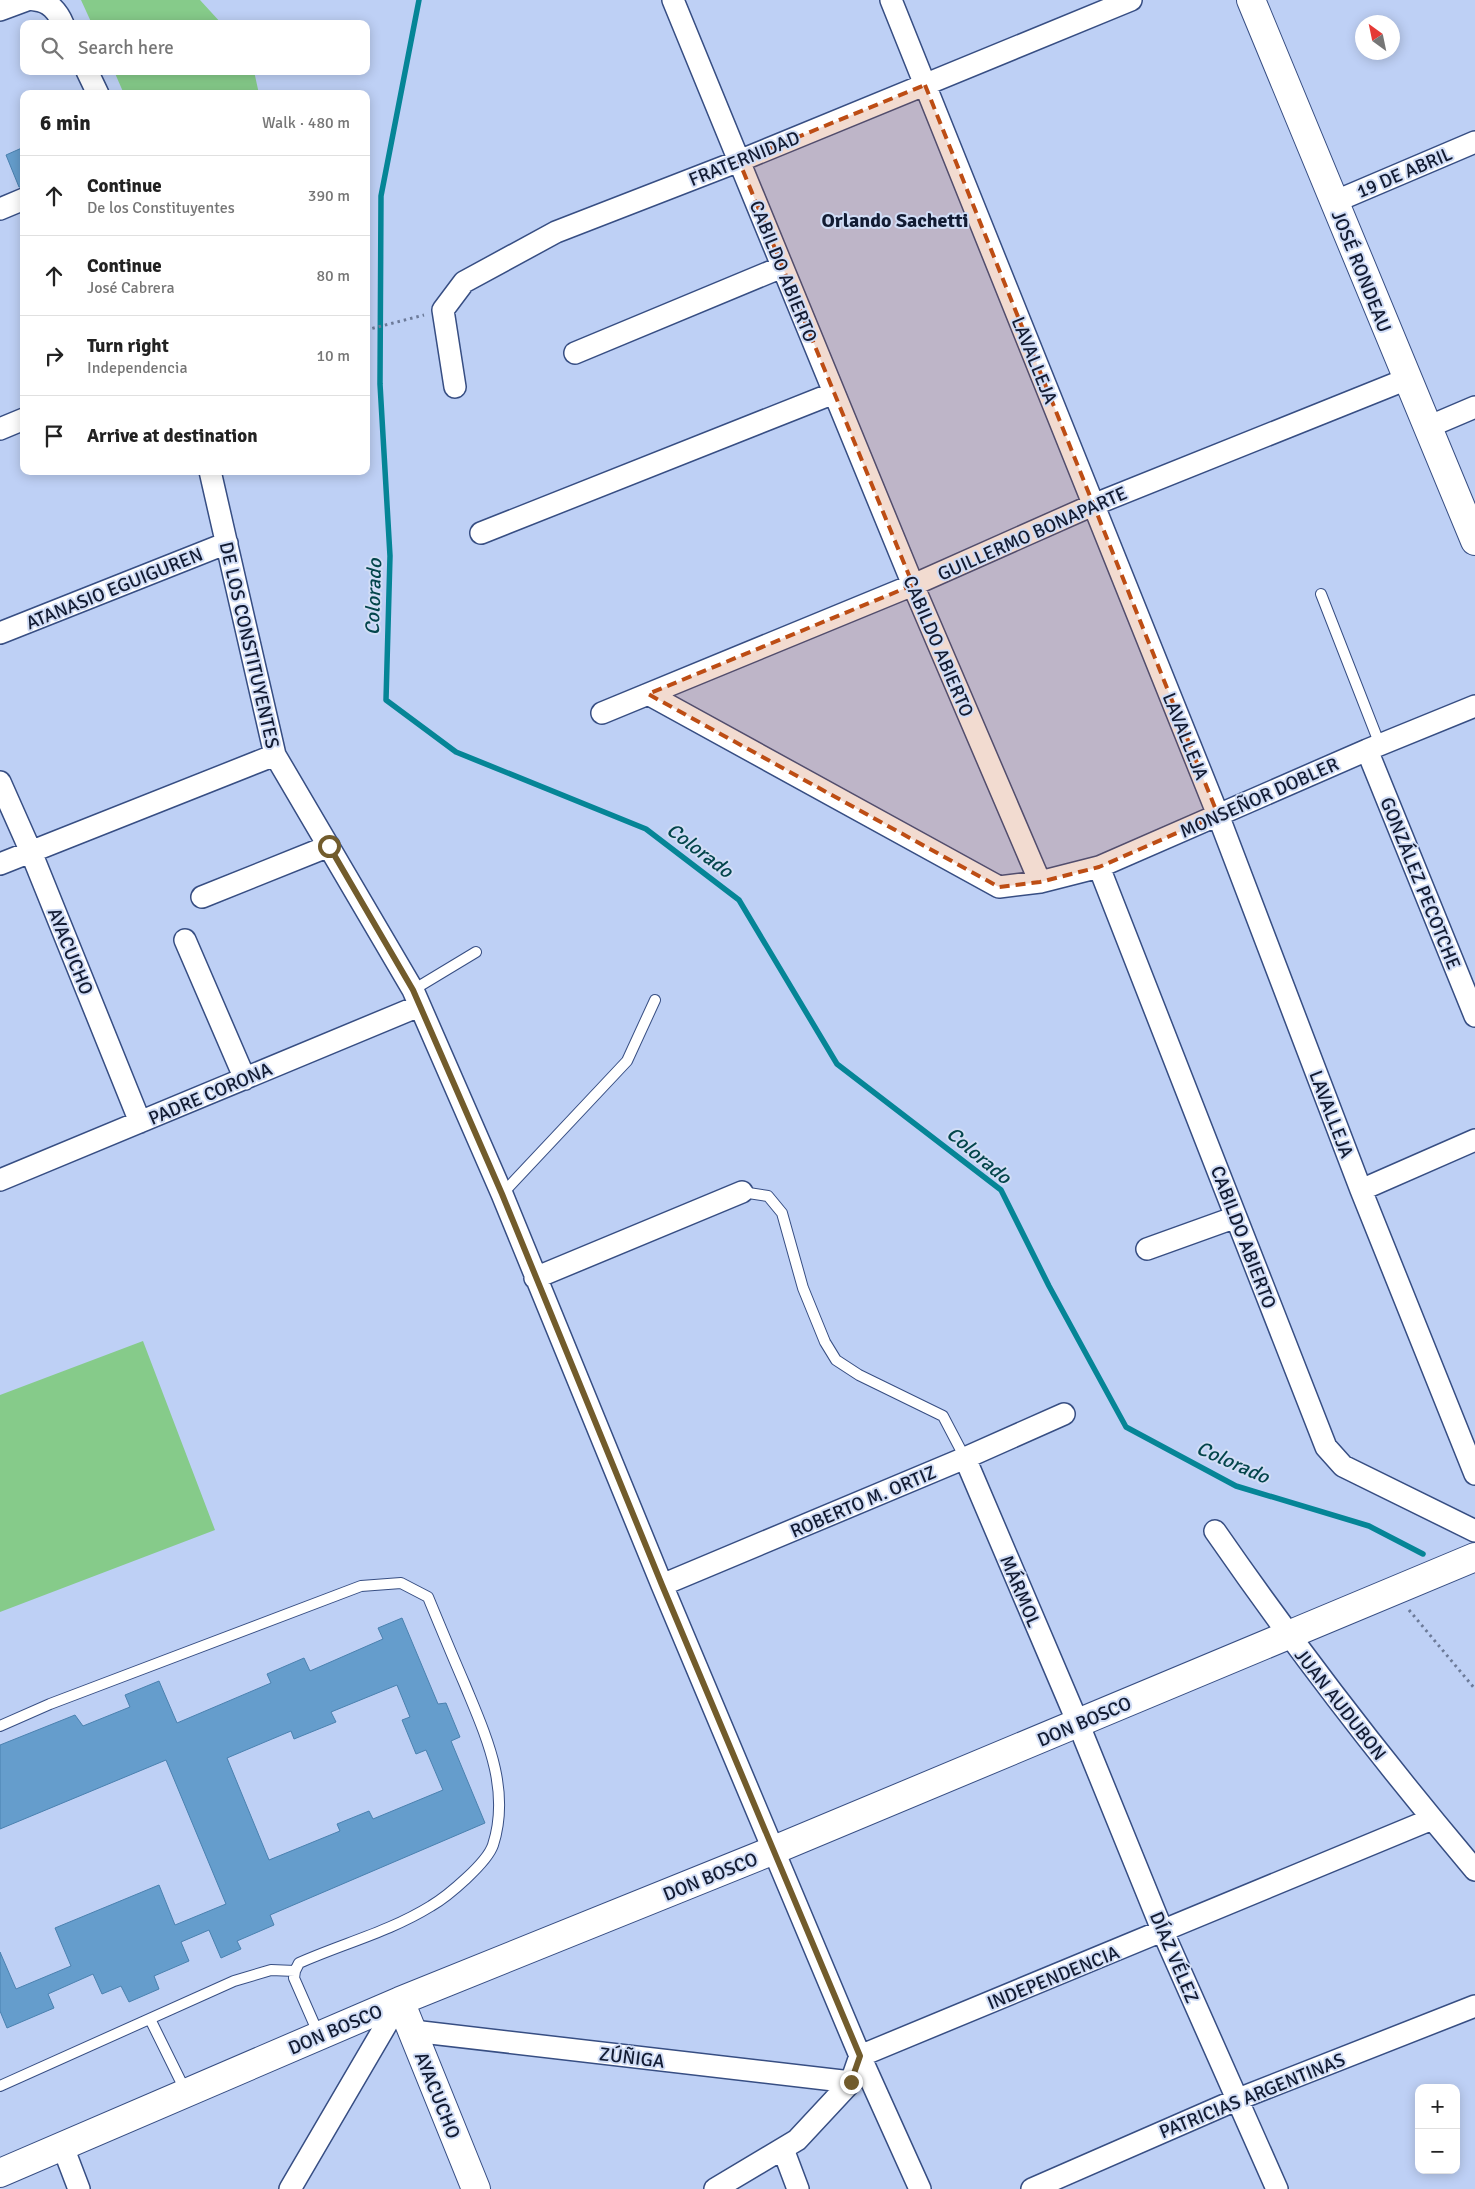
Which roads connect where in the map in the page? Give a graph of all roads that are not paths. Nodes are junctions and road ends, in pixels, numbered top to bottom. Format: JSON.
{"nodes":[{"id":1,"x":27,"y":0,"type":"edge"},
{"id":2,"x":35,"y":0,"type":"edge"},
{"id":3,"x":673,"y":0,"type":"edge"},
{"id":4,"x":891,"y":0,"type":"edge"},
{"id":5,"x":1131,"y":0,"type":"edge"},
{"id":6,"x":1251,"y":0,"type":"edge"},
{"id":7,"x":0,"y":10,"type":"edge"},
{"id":8,"x":61,"y":20,"type":"edge"},
{"id":9,"x":89,"y":75,"type":"edge"},
{"id":10,"x":925,"y":85,"type":"junction"},
{"id":11,"x":96,"y":90,"type":"edge"},
{"id":12,"x":1475,"y":142,"type":"edge"},
{"id":13,"x":739,"y":161,"type":"junction"},
{"id":14,"x":20,"y":201,"type":"edge"},
{"id":15,"x":1334,"y":202,"type":"junction"},
{"id":16,"x":0,"y":209,"type":"edge"},
{"id":17,"x":782,"y":267,"type":"junction"},
{"id":18,"x":575,"y":353,"type":"dead end"},
{"id":19,"x":1407,"y":379,"type":"junction"},
{"id":20,"x":455,"y":386,"type":"dead end"},
{"id":21,"x":834,"y":392,"type":"junction"},
{"id":22,"x":1475,"y":407,"type":"edge"},
{"id":23,"x":20,"y":421,"type":"edge"},
{"id":24,"x":1428,"y":427,"type":"junction"},
{"id":25,"x":0,"y":429,"type":"edge"},
{"id":26,"x":211,"y":475,"type":"edge"},
{"id":27,"x":1093,"y":505,"type":"junction"},
{"id":28,"x":481,"y":533,"type":"dead end"},
{"id":29,"x":1475,"y":541,"type":"edge"},
{"id":30,"x":227,"y":543,"type":"junction"},
{"id":31,"x":914,"y":585,"type":"junction"},
{"id":32,"x":1321,"y":594,"type":"dead end"},
{"id":33,"x":0,"y":633,"type":"edge"},
{"id":34,"x":648,"y":694,"type":"junction"},
{"id":35,"x":1475,"y":706,"type":"edge"},
{"id":36,"x":602,"y":713,"type":"dead end"},
{"id":37,"x":1373,"y":748,"type":"junction"},
{"id":38,"x":275,"y":755,"type":"junction"},
{"id":39,"x":0,"y":782,"type":"edge"},
{"id":40,"x":1218,"y":815,"type":"junction"},
{"id":41,"x":329,"y":846,"type":"junction"},
{"id":42,"x":31,"y":852,"type":"junction"},
{"id":43,"x":0,"y":864,"type":"edge"},
{"id":44,"x":1099,"y":867,"type":"junction"},
{"id":45,"x":1040,"y":882,"type":"junction"},
{"id":46,"x":202,"y":897,"type":"dead end"},
{"id":47,"x":185,"y":940,"type":"dead end"},
{"id":48,"x":476,"y":952,"type":"dead end"},
{"id":49,"x":416,"y":998,"type":"junction"},
{"id":50,"x":655,"y":1000,"type":"dead end"},
{"id":51,"x":1475,"y":1016,"type":"edge"},
{"id":52,"x":245,"y":1078,"type":"junction"},
{"id":53,"x":140,"y":1122,"type":"junction"},
{"id":54,"x":1475,"y":1140,"type":"edge"},
{"id":55,"x":0,"y":1180,"type":"edge"},
{"id":56,"x":1361,"y":1190,"type":"junction"},
{"id":57,"x":742,"y":1192,"type":"joint"},
{"id":58,"x":502,"y":1194,"type":"junction"},
{"id":59,"x":1236,"y":1217,"type":"junction"},
{"id":60,"x":1147,"y":1249,"type":"dead end"},
{"id":61,"x":535,"y":1278,"type":"junction"},
{"id":62,"x":1064,"y":1414,"type":"dead end"},
{"id":63,"x":965,"y":1458,"type":"junction"},
{"id":64,"x":1475,"y":1474,"type":"edge"},
{"id":65,"x":1214,"y":1531,"type":"dead end"},
{"id":66,"x":1475,"y":1531,"type":"edge"},
{"id":67,"x":1475,"y":1557,"type":"edge"},
{"id":68,"x":662,"y":1585,"type":"junction"},
{"id":69,"x":1288,"y":1636,"type":"junction"},
{"id":70,"x":1078,"y":1724,"type":"junction"},
{"id":71,"x":0,"y":1726,"type":"edge"},
{"id":72,"x":1432,"y":1820,"type":"junction"},
{"id":73,"x":774,"y":1850,"type":"junction"},
{"id":74,"x":1475,"y":1870,"type":"edge"},
{"id":75,"x":1163,"y":1932,"type":"junction"},
{"id":76,"x":295,"y":1971,"type":"junction"},
{"id":77,"x":400,"y":2001,"type":"junction"},
{"id":78,"x":1475,"y":2006,"type":"edge"},
{"id":79,"x":150,"y":2019,"type":"junction"},
{"id":80,"x":412,"y":2031,"type":"junction"},
{"id":81,"x":319,"y":2036,"type":"junction"},
{"id":82,"x":860,"y":2056,"type":"junction"},
{"id":83,"x":851,"y":2082,"type":"junction"},
{"id":84,"x":0,"y":2086,"type":"edge"},
{"id":85,"x":187,"y":2093,"type":"junction"},
{"id":86,"x":1236,"y":2100,"type":"junction"},
{"id":87,"x":63,"y":2147,"type":"junction"},
{"id":88,"x":783,"y":2149,"type":"junction"},
{"id":89,"x":0,"y":2173,"type":"edge"},
{"id":90,"x":79,"y":2189,"type":"edge"},
{"id":91,"x":290,"y":2189,"type":"edge"},
{"id":92,"x":476,"y":2189,"type":"edge"},
{"id":93,"x":715,"y":2189,"type":"edge"},
{"id":94,"x":798,"y":2189,"type":"edge"},
{"id":95,"x":920,"y":2189,"type":"edge"},
{"id":96,"x":1032,"y":2189,"type":"edge"},
{"id":97,"x":1277,"y":2189,"type":"edge"}],
"edges":[{"from":1,"to":7,"type":"street"},
{"from":2,"to":8,"type":"street"},
{"from":3,"to":13,"type":"street","name":"CABILDO ABIERTO"},
{"from":4,"to":10,"type":"street","name":"LAVALLEJA"},
{"from":5,"to":10,"type":"street","name":"FRATERNIDAD"},
{"from":6,"to":15,"type":"main road","name":"JOSÉ RONDEAU"},
{"from":9,"to":11,"type":"street"},
{"from":10,"to":13,"type":"street","name":"FRATERNIDAD"},
{"from":10,"to":27,"type":"street","name":"LAVALLEJA"},
{"from":12,"to":15,"type":"street","name":"19 DE ABRIL"},
{"from":13,"to":17,"type":"street","name":"CABILDO ABIERTO"},
{"from":13,"to":20,"type":"street","name":"FRATERNIDAD"},
{"from":14,"to":16,"type":"street"},
{"from":15,"to":19,"type":"main road","name":"JOSÉ RONDEAU"},
{"from":17,"to":18,"type":"street"},
{"from":17,"to":21,"type":"street","name":"CABILDO ABIERTO"},
{"from":19,"to":24,"type":"main road","name":"JOSÉ RONDEAU"},
{"from":19,"to":27,"type":"street","name":"GUILLERMO BONAPARTE"},
{"from":21,"to":28,"type":"street"},
{"from":21,"to":31,"type":"street","name":"CABILDO ABIERTO"},
{"from":22,"to":24,"type":"street"},
{"from":23,"to":25,"type":"street"},
{"from":24,"to":29,"type":"main road","name":"JOSÉ RONDEAU"},
{"from":26,"to":30,"type":"street","name":"DE LOS CONSTITUYENTES"},
{"from":27,"to":31,"type":"street","name":"GUILLERMO BONAPARTE"},
{"from":27,"to":40,"type":"street","name":"LAVALLEJA"},
{"from":30,"to":33,"type":"street","name":"ATANASIO EGUIGUREN"},
{"from":30,"to":38,"type":"street","name":"DE LOS CONSTITUYENTES"},
{"from":31,"to":34,"type":"street","name":"GUILLERMO BONAPARTE"},
{"from":31,"to":45,"type":"street","name":"CABILDO ABIERTO"},
{"from":32,"to":37,"type":"lane"},
{"from":34,"to":36,"type":"street","name":"GUILLERMO BONAPARTE"},
{"from":34,"to":45,"type":"street"},
{"from":35,"to":37,"type":"street","name":"MONSEÑOR DOBLER"},
{"from":37,"to":40,"type":"street","name":"MONSEÑOR DOBLER"},
{"from":37,"to":51,"type":"street","name":"GONZÁLEZ PECOTCHE"},
{"from":38,"to":41,"type":"street","name":"DE LOS CONSTITUYENTES"},
{"from":38,"to":42,"type":"street"},
{"from":39,"to":42,"type":"street","name":"AYACUCHO"},
{"from":40,"to":44,"type":"street","name":"MONSEÑOR DOBLER"},
{"from":40,"to":56,"type":"street","name":"LAVALLEJA"},
{"from":41,"to":46,"type":"street"},
{"from":41,"to":49,"type":"street","name":"DE LOS CONSTITUYENTES"},
{"from":42,"to":43,"type":"street"},
{"from":42,"to":53,"type":"street","name":"AYACUCHO"},
{"from":44,"to":45,"type":"street","name":"MONSEÑOR DOBLER"},
{"from":44,"to":59,"type":"street","name":"CABILDO ABIERTO"},
{"from":47,"to":52,"type":"street"},
{"from":48,"to":49,"type":"lane"},
{"from":49,"to":52,"type":"street","name":"PADRE CORONA"},
{"from":49,"to":58,"type":"street","name":"DE LOS CONSTITUYENTES"},
{"from":50,"to":58,"type":"lane"},
{"from":52,"to":53,"type":"street","name":"PADRE CORONA"},
{"from":53,"to":55,"type":"street","name":"PADRE CORONA"},
{"from":54,"to":56,"type":"street"},
{"from":56,"to":64,"type":"street","name":"LAVALLEJA"},
{"from":57,"to":61,"type":"street"},
{"from":57,"to":63,"type":"lane"},
{"from":58,"to":61,"type":"street","name":"DE LOS CONSTITUYENTES"},
{"from":59,"to":60,"type":"street"},
{"from":59,"to":66,"type":"street","name":"CABILDO ABIERTO"},
{"from":61,"to":68,"type":"street","name":"DE LOS CONSTITUYENTES"},
{"from":62,"to":63,"type":"street","name":"ROBERTO M. ORTIZ"},
{"from":63,"to":68,"type":"street","name":"ROBERTO M. ORTIZ"},
{"from":63,"to":70,"type":"street","name":"MÁRMOL"},
{"from":65,"to":69,"type":"street","name":"JUAN AUDUBON"},
{"from":67,"to":69,"type":"main road","name":"DON BOSCO"},
{"from":68,"to":73,"type":"street","name":"DE LOS CONSTITUYENTES"},
{"from":69,"to":70,"type":"main road","name":"DON BOSCO"},
{"from":69,"to":72,"type":"street","name":"JUAN AUDUBON"},
{"from":70,"to":73,"type":"main road","name":"DON BOSCO"},
{"from":70,"to":75,"type":"street","name":"DÍAZ VÉLEZ"},
{"from":71,"to":76,"type":"lane"},
{"from":72,"to":74,"type":"street","name":"JUAN AUDUBON"},
{"from":72,"to":75,"type":"street","name":"INDEPENDENCIA"},
{"from":73,"to":77,"type":"main road","name":"DON BOSCO"},
{"from":73,"to":82,"type":"street","name":"DE LOS CONSTITUYENTES"},
{"from":75,"to":82,"type":"street","name":"INDEPENDENCIA"},
{"from":75,"to":86,"type":"street","name":"DÍAZ VÉLEZ"},
{"from":76,"to":79,"type":"lane"},
{"from":76,"to":81,"type":"lane"},
{"from":77,"to":80,"type":"main road","name":"AYACUCHO"},
{"from":77,"to":81,"type":"main road","name":"DON BOSCO"},
{"from":77,"to":91,"type":"street"},
{"from":78,"to":86,"type":"street","name":"PATRICIAS ARGENTINAS"},
{"from":79,"to":84,"type":"lane"},
{"from":79,"to":85,"type":"lane"},
{"from":80,"to":83,"type":"street","name":"ZÚÑIGA"},
{"from":80,"to":92,"type":"main road","name":"AYACUCHO"},
{"from":81,"to":85,"type":"main road","name":"DON BOSCO"},
{"from":82,"to":83,"type":"street"},
{"from":82,"to":95,"type":"street","name":"DE LOS CONSTITUYENTES"},
{"from":83,"to":88,"type":"street"},
{"from":85,"to":87,"type":"main road","name":"DON BOSCO"},
{"from":86,"to":96,"type":"street","name":"PATRICIAS ARGENTINAS"},
{"from":86,"to":97,"type":"street","name":"DÍAZ VÉLEZ"},
{"from":87,"to":89,"type":"main road","name":"DON BOSCO"},
{"from":87,"to":90,"type":"street"},
{"from":88,"to":93,"type":"street"},
{"from":88,"to":94,"type":"street"}]}
